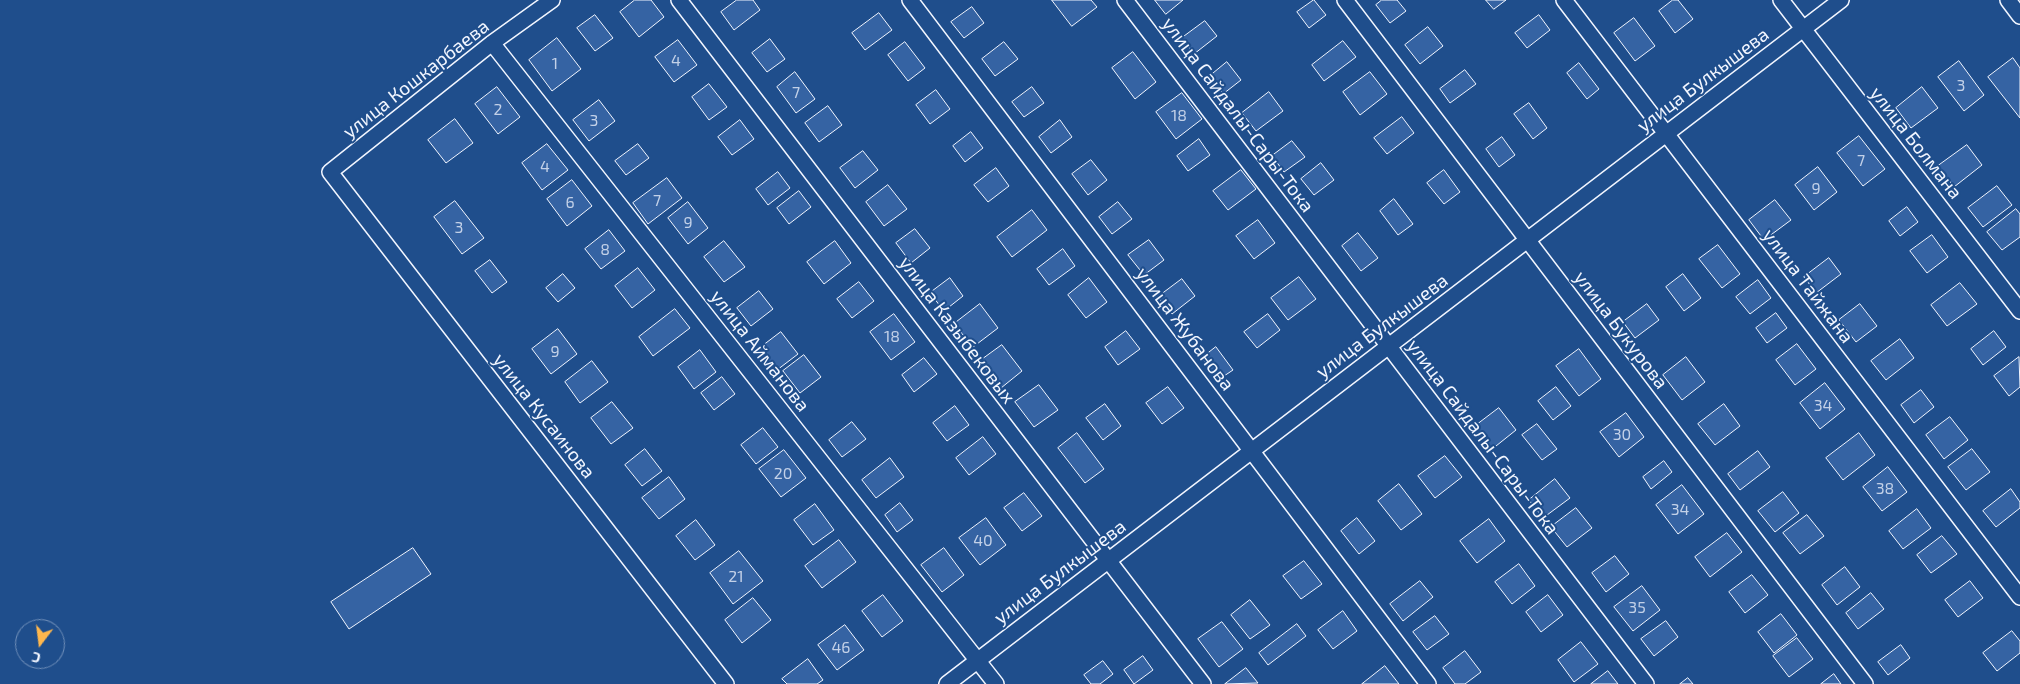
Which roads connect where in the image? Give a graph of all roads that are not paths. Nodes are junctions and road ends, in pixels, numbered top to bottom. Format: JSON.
{"nodes":[{"id":1,"x":552,"y":0,"type":"edge"},
{"id":2,"x":679,"y":0,"type":"edge"},
{"id":3,"x":910,"y":0,"type":"edge"},
{"id":4,"x":1125,"y":0,"type":"edge"},
{"id":5,"x":1345,"y":0,"type":"edge"},
{"id":6,"x":1564,"y":0,"type":"edge"},
{"id":7,"x":1781,"y":0,"type":"edge"},
{"id":8,"x":1841,"y":0,"type":"edge"},
{"id":9,"x":2008,"y":0,"type":"edge"},
{"id":10,"x":2020,"y":16,"type":"edge"},
{"id":11,"x":1803,"y":29,"type":"junction"},
{"id":12,"x":492,"y":44,"type":"junction"},
{"id":13,"x":1666,"y":134,"type":"junction"},
{"id":14,"x":330,"y":172,"type":"joint"},
{"id":15,"x":1528,"y":239,"type":"junction"},
{"id":16,"x":2020,"y":311,"type":"edge"},
{"id":17,"x":1389,"y":346,"type":"junction"},
{"id":18,"x":1252,"y":450,"type":"junction"},
{"id":19,"x":1107,"y":560,"type":"junction"},
{"id":20,"x":2020,"y":597,"type":"edge"},
{"id":21,"x":977,"y":660,"type":"junction"},
{"id":22,"x":726,"y":684,"type":"edge"},
{"id":23,"x":947,"y":684,"type":"edge"},
{"id":24,"x":996,"y":684,"type":"edge"},
{"id":25,"x":1203,"y":684,"type":"edge"},
{"id":26,"x":1428,"y":684,"type":"edge"},
{"id":27,"x":1646,"y":684,"type":"edge"},
{"id":28,"x":1865,"y":684,"type":"edge"}],
"edges":[{"from":1,"to":12,"type":"street","name":"улица Кошкарбаева"},
{"from":2,"to":19,"type":"street","name":"улица Казыбековых"},
{"from":3,"to":18,"type":"street","name":"улица Жубанова"},
{"from":4,"to":17,"type":"street","name":"улица Сайдалы-Сары-Тока"},
{"from":5,"to":15,"type":"street","name":"улица Букурова"},
{"from":6,"to":13,"type":"street","name":"улица Тайжана"},
{"from":7,"to":11,"type":"street","name":"улица Болмана"},
{"from":8,"to":11,"type":"street","name":"улица Булкышева"},
{"from":9,"to":10,"type":"street"},
{"from":11,"to":13,"type":"street","name":"улица Булкышева"},
{"from":11,"to":16,"type":"street","name":"улица Болмана"},
{"from":12,"to":14,"type":"street","name":"улица Кошкарбаева"},
{"from":12,"to":21,"type":"street","name":"улица Айманова"},
{"from":13,"to":15,"type":"street","name":"улица Булкышева"},
{"from":13,"to":20,"type":"street","name":"улица Тайжана"},
{"from":14,"to":22,"type":"street","name":"улица Кусаинова"},
{"from":15,"to":17,"type":"street","name":"улица Булкышева"},
{"from":15,"to":28,"type":"street","name":"улица Букурова"},
{"from":17,"to":18,"type":"street","name":"улица Булкышева"},
{"from":17,"to":27,"type":"street","name":"улица Сайдалы-Сары-Тока"},
{"from":18,"to":19,"type":"street","name":"улица Булкышева"},
{"from":18,"to":26,"type":"street","name":"улица Жубанова"},
{"from":19,"to":21,"type":"street","name":"улица Булкышева"},
{"from":19,"to":25,"type":"street","name":"улица Казыбековых"},
{"from":21,"to":23,"type":"street","name":"улица Булкышева"},
{"from":21,"to":24,"type":"street","name":"улица Айманова"}]}
